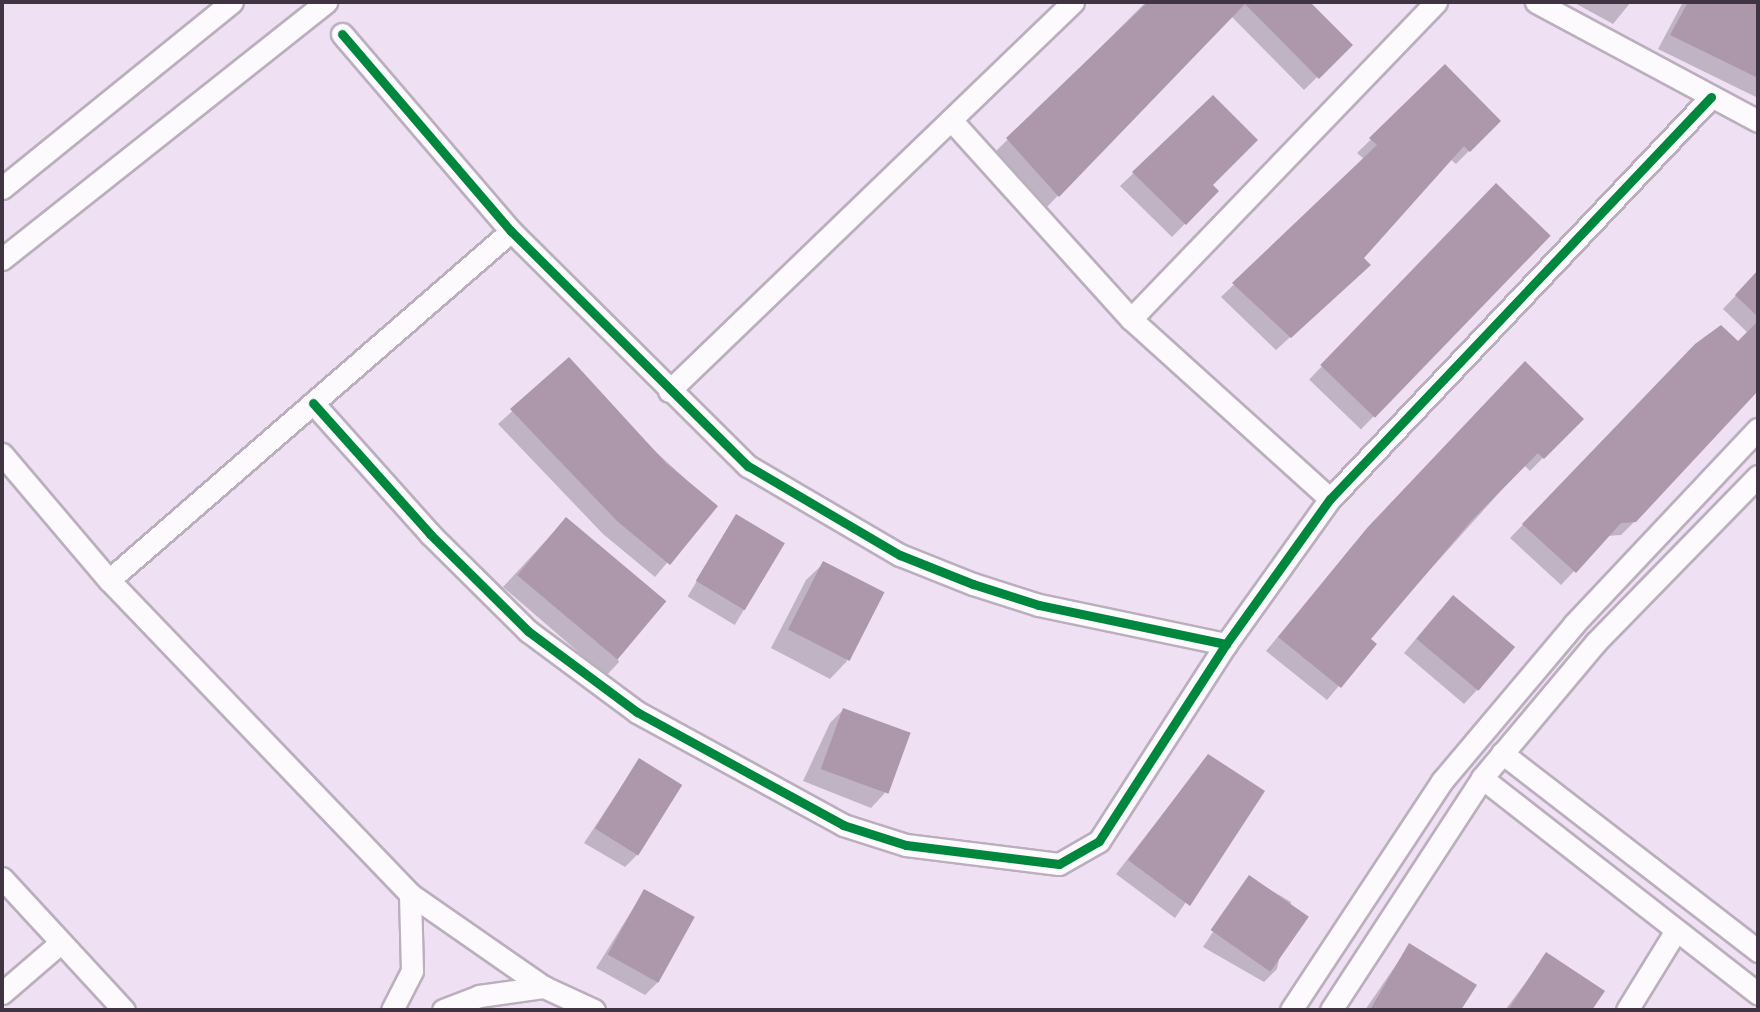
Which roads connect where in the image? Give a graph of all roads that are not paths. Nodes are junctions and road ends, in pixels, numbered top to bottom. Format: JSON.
{"nodes":[{"id":1,"x":232,"y":2,"type":"edge"},
{"id":2,"x":326,"y":2,"type":"edge"},
{"id":3,"x":1073,"y":2,"type":"edge"},
{"id":4,"x":1437,"y":2,"type":"edge"},
{"id":5,"x":1536,"y":2,"type":"edge"},
{"id":6,"x":342,"y":34,"type":"dead end"},
{"id":7,"x":1711,"y":97,"type":"junction"},
{"id":8,"x":952,"y":121,"type":"junction"},
{"id":9,"x":1758,"y":121,"type":"edge"},
{"id":10,"x":2,"y":188,"type":"edge"},
{"id":11,"x":511,"y":231,"type":"junction"},
{"id":12,"x":2,"y":259,"type":"edge"},
{"id":13,"x":1131,"y":318,"type":"junction"},
{"id":14,"x":669,"y":391,"type":"junction"},
{"id":15,"x":313,"y":403,"type":"junction"},
{"id":16,"x":1758,"y":429,"type":"edge"},
{"id":17,"x":2,"y":454,"type":"edge"},
{"id":18,"x":1758,"y":476,"type":"edge"},
{"id":19,"x":1330,"y":499,"type":"junction"},
{"id":20,"x":109,"y":580,"type":"junction"},
{"id":21,"x":1226,"y":644,"type":"junction"},
{"id":22,"x":1502,"y":753,"type":"junction"},
{"id":23,"x":1482,"y":778,"type":"junction"},
{"id":24,"x":2,"y":878,"type":"edge"},
{"id":25,"x":411,"y":894,"type":"junction"},
{"id":26,"x":1675,"y":932,"type":"junction"},
{"id":27,"x":59,"y":944,"type":"junction"},
{"id":28,"x":1758,"y":951,"type":"edge"},
{"id":29,"x":1317,"y":965,"type":"junction"},
{"id":30,"x":1347,"y":982,"type":"junction"},
{"id":31,"x":544,"y":987,"type":"junction"},
{"id":32,"x":2,"y":993,"type":"edge"},
{"id":33,"x":1758,"y":994,"type":"edge"},
{"id":34,"x":124,"y":1010,"type":"edge"},
{"id":35,"x":391,"y":1010,"type":"edge"},
{"id":36,"x":443,"y":1010,"type":"edge"},
{"id":37,"x":594,"y":1010,"type":"edge"},
{"id":38,"x":1291,"y":1010,"type":"edge"},
{"id":39,"x":1331,"y":1010,"type":"edge"},
{"id":40,"x":1627,"y":1010,"type":"edge"}],
"edges":[{"from":1,"to":10,"type":"street"},
{"from":2,"to":12,"type":"street"},
{"from":3,"to":8,"type":"street"},
{"from":4,"to":13,"type":"street"},
{"from":5,"to":7,"type":"street"},
{"from":6,"to":11,"type":"street"},
{"from":7,"to":9,"type":"street"},
{"from":7,"to":19,"type":"street"},
{"from":8,"to":13,"type":"street"},
{"from":8,"to":14,"type":"street"},
{"from":11,"to":14,"type":"street"},
{"from":11,"to":15,"type":"street"},
{"from":13,"to":19,"type":"street"},
{"from":14,"to":21,"type":"street"},
{"from":15,"to":20,"type":"street"},
{"from":15,"to":21,"type":"street"},
{"from":16,"to":29,"type":"street"},
{"from":17,"to":20,"type":"street"},
{"from":18,"to":22,"type":"street"},
{"from":19,"to":21,"type":"street"},
{"from":20,"to":25,"type":"street"},
{"from":22,"to":23,"type":"street"},
{"from":22,"to":28,"type":"street"},
{"from":23,"to":26,"type":"street"},
{"from":23,"to":30,"type":"street"},
{"from":24,"to":27,"type":"street"},
{"from":25,"to":31,"type":"street"},
{"from":25,"to":35,"type":"street"},
{"from":26,"to":33,"type":"street"},
{"from":26,"to":40,"type":"street"},
{"from":27,"to":32,"type":"street"},
{"from":27,"to":34,"type":"street"},
{"from":29,"to":30,"type":"street"},
{"from":29,"to":38,"type":"street"},
{"from":30,"to":39,"type":"street"},
{"from":31,"to":36,"type":"street"},
{"from":31,"to":37,"type":"street"}]}
